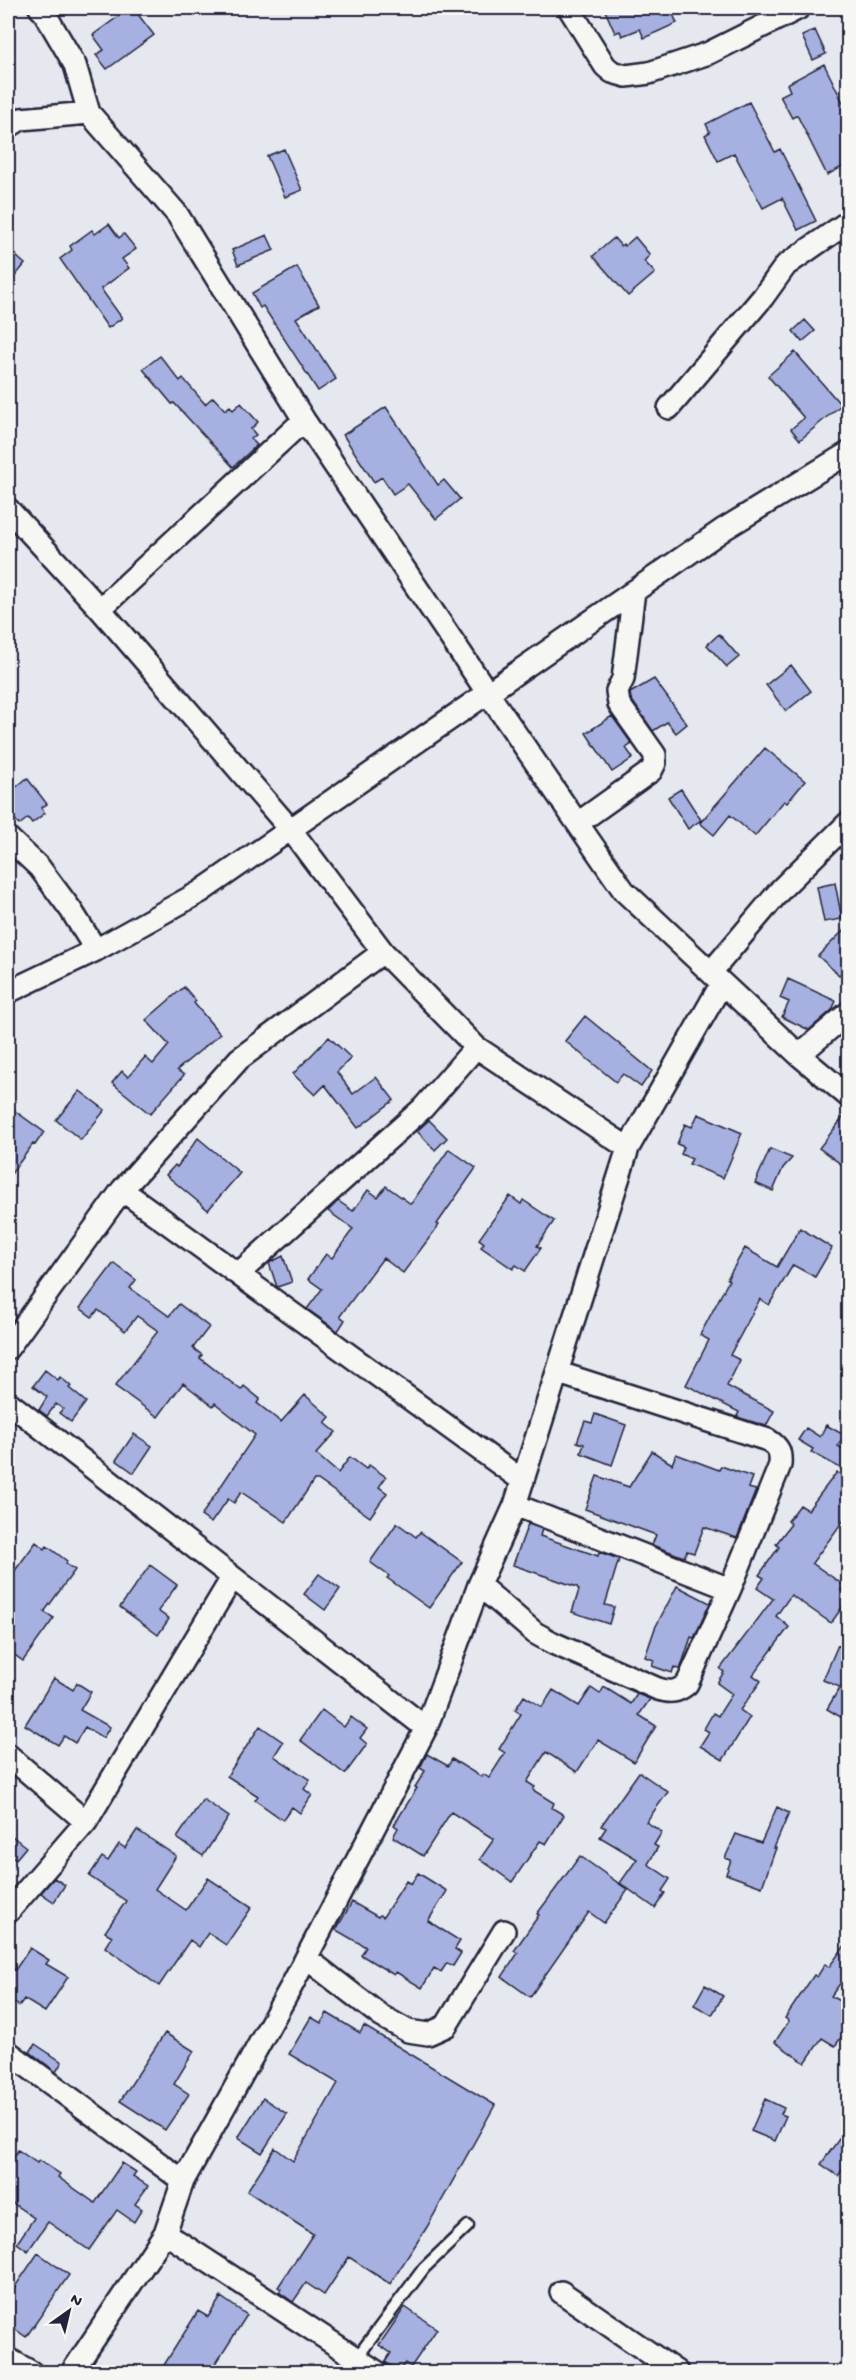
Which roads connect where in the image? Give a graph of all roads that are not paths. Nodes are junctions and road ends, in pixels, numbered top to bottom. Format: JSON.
{"nodes":[{"id":1,"x":569,"y":8,"type":"edge"},
{"id":2,"x":45,"y":9,"type":"edge"},
{"id":3,"x":792,"y":9,"type":"edge"},
{"id":4,"x":89,"y":113,"type":"junction"},
{"id":5,"x":8,"y":127,"type":"edge"},
{"id":6,"x":849,"y":222,"type":"edge"},
{"id":7,"x":669,"y":408,"type":"dead end"},
{"id":8,"x":304,"y":420,"type":"junction"},
{"id":9,"x":849,"y":453,"type":"edge"},
{"id":10,"x":8,"y":509,"type":"edge"},
{"id":11,"x":634,"y":591,"type":"junction"},
{"id":12,"x":100,"y":609,"type":"junction"},
{"id":13,"x":487,"y":692,"type":"junction"},
{"id":14,"x":578,"y":823,"type":"junction"},
{"id":15,"x":849,"y":823,"type":"edge"},
{"id":16,"x":291,"y":830,"type":"junction"},
{"id":17,"x":8,"y":838,"type":"edge"},
{"id":18,"x":96,"y":951,"type":"junction"},
{"id":19,"x":383,"y":952,"type":"junction"},
{"id":20,"x":717,"y":977,"type":"junction"},
{"id":21,"x":8,"y":992,"type":"edge"},
{"id":22,"x":849,"y":1013,"type":"edge"},
{"id":23,"x":476,"y":1047,"type":"junction"},
{"id":24,"x":799,"y":1055,"type":"junction"},
{"id":25,"x":849,"y":1096,"type":"edge"},
{"id":26,"x":628,"y":1148,"type":"junction"},
{"id":27,"x":122,"y":1190,"type":"junction"},
{"id":28,"x":238,"y":1274,"type":"junction"},
{"id":29,"x":8,"y":1348,"type":"edge"},
{"id":30,"x":559,"y":1373,"type":"junction"},
{"id":31,"x":8,"y":1402,"type":"edge"},
{"id":32,"x":523,"y":1481,"type":"junction"},
{"id":33,"x":515,"y":1505,"type":"junction"},
{"id":34,"x":232,"y":1578,"type":"junction"},
{"id":35,"x":479,"y":1585,"type":"junction"},
{"id":36,"x":730,"y":1589,"type":"junction"},
{"id":37,"x":426,"y":1728,"type":"junction"},
{"id":38,"x":8,"y":1755,"type":"edge"},
{"id":39,"x":86,"y":1822,"type":"junction"},
{"id":40,"x":8,"y":1912,"type":"edge"},
{"id":41,"x":504,"y":1931,"type":"dead end"},
{"id":42,"x":306,"y":1958,"type":"junction"},
{"id":43,"x":8,"y":2052,"type":"edge"},
{"id":44,"x":183,"y":2181,"type":"junction"},
{"id":45,"x":468,"y":2226,"type":"dead end"},
{"id":46,"x":165,"y":2233,"type":"junction"},
{"id":47,"x":561,"y":2292,"type":"dead end"},
{"id":48,"x":8,"y":2359,"type":"edge"},
{"id":49,"x":351,"y":2366,"type":"edge"},
{"id":50,"x":31,"y":2373,"type":"edge"},
{"id":51,"x":72,"y":2373,"type":"edge"},
{"id":52,"x":377,"y":2373,"type":"edge"},
{"id":53,"x":677,"y":2373,"type":"edge"}],
"edges":[{"from":1,"to":3,"type":"street"},
{"from":2,"to":4,"type":"street"},
{"from":4,"to":5,"type":"street"},
{"from":4,"to":8,"type":"street"},
{"from":6,"to":7,"type":"street"},
{"from":8,"to":12,"type":"street"},
{"from":8,"to":13,"type":"street"},
{"from":9,"to":11,"type":"street"},
{"from":10,"to":12,"type":"street"},
{"from":11,"to":13,"type":"street"},
{"from":11,"to":14,"type":"street"},
{"from":12,"to":16,"type":"street"},
{"from":13,"to":14,"type":"street"},
{"from":13,"to":16,"type":"street"},
{"from":14,"to":20,"type":"street"},
{"from":15,"to":20,"type":"street"},
{"from":16,"to":18,"type":"street"},
{"from":16,"to":19,"type":"street"},
{"from":17,"to":18,"type":"street"},
{"from":18,"to":21,"type":"street"},
{"from":19,"to":23,"type":"street"},
{"from":19,"to":27,"type":"street"},
{"from":20,"to":24,"type":"street"},
{"from":20,"to":26,"type":"street"},
{"from":22,"to":24,"type":"street"},
{"from":23,"to":26,"type":"street"},
{"from":23,"to":28,"type":"street"},
{"from":24,"to":25,"type":"street"},
{"from":26,"to":30,"type":"street"},
{"from":27,"to":28,"type":"street"},
{"from":27,"to":29,"type":"street"},
{"from":28,"to":32,"type":"street"},
{"from":30,"to":32,"type":"street"},
{"from":30,"to":36,"type":"street"},
{"from":31,"to":34,"type":"street"},
{"from":32,"to":33,"type":"street"},
{"from":33,"to":35,"type":"street"},
{"from":33,"to":36,"type":"street"},
{"from":34,"to":37,"type":"street"},
{"from":34,"to":39,"type":"street"},
{"from":35,"to":36,"type":"street"},
{"from":35,"to":37,"type":"street"},
{"from":37,"to":42,"type":"street"},
{"from":38,"to":39,"type":"street"},
{"from":39,"to":40,"type":"street"},
{"from":41,"to":42,"type":"street"},
{"from":42,"to":44,"type":"street"},
{"from":43,"to":44,"type":"street"},
{"from":44,"to":46,"type":"street"},
{"from":45,"to":49,"type":"lane"},
{"from":46,"to":49,"type":"street"},
{"from":46,"to":51,"type":"street"},
{"from":47,"to":53,"type":"street"},
{"from":48,"to":50,"type":"street"},
{"from":49,"to":52,"type":"street"}]}
